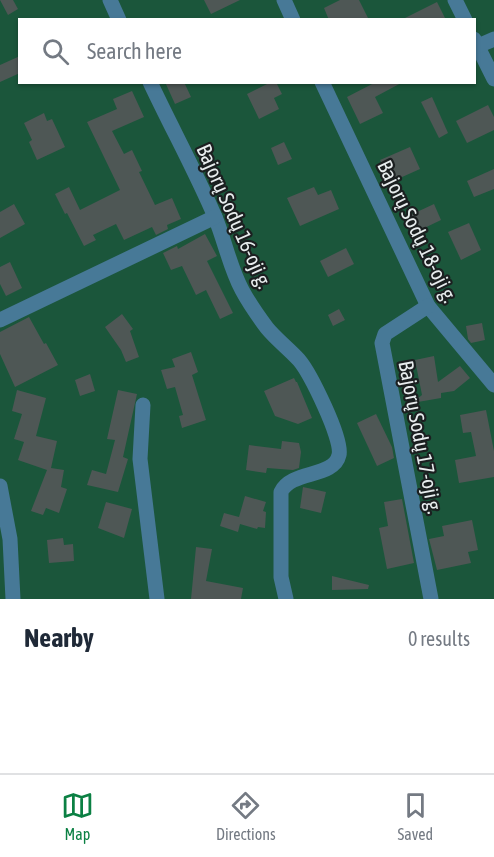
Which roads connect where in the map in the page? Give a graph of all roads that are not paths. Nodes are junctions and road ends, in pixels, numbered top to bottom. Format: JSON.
{"nodes":[{"id":1,"x":110,"y":0,"type":"edge"},
{"id":2,"x":284,"y":0,"type":"edge"},
{"id":3,"x":455,"y":0,"type":"edge"},
{"id":4,"x":118,"y":18,"type":"edge"},
{"id":5,"x":292,"y":18,"type":"edge"},
{"id":6,"x":464,"y":18,"type":"edge"},
{"id":7,"x":494,"y":39,"type":"edge"},
{"id":8,"x":476,"y":43,"type":"edge"},
{"id":9,"x":494,"y":79,"type":"edge"},
{"id":10,"x":151,"y":84,"type":"edge"},
{"id":11,"x":323,"y":84,"type":"edge"},
{"id":12,"x":215,"y":217,"type":"junction"},
{"id":13,"x":428,"y":306,"type":"junction"},
{"id":14,"x":0,"y":320,"type":"edge"},
{"id":15,"x":494,"y":386,"type":"edge"},
{"id":16,"x":143,"y":405,"type":"dead end"},
{"id":17,"x":0,"y":486,"type":"edge"},
{"id":18,"x":13,"y":599,"type":"edge"},
{"id":19,"x":157,"y":599,"type":"edge"},
{"id":20,"x":286,"y":599,"type":"edge"},
{"id":21,"x":431,"y":599,"type":"edge"}],
"edges":[{"from":1,"to":4,"type":"street"},
{"from":2,"to":5,"type":"street"},
{"from":3,"to":6,"type":"street"},
{"from":7,"to":8,"type":"street"},
{"from":8,"to":9,"type":"street"},
{"from":10,"to":12,"type":"street","name":"Bajorų Sodų 16-oji g."},
{"from":11,"to":13,"type":"street","name":"Bajorų Sodų 18-oji g."},
{"from":12,"to":14,"type":"street"},
{"from":12,"to":20,"type":"street","name":"Bajorų Sodų 16-oji g."},
{"from":13,"to":15,"type":"street","name":"Bajorų Sodų 18-oji g."},
{"from":13,"to":21,"type":"street","name":"Bajorų Sodų 17-oji g."},
{"from":16,"to":19,"type":"street"},
{"from":17,"to":18,"type":"street"}]}
